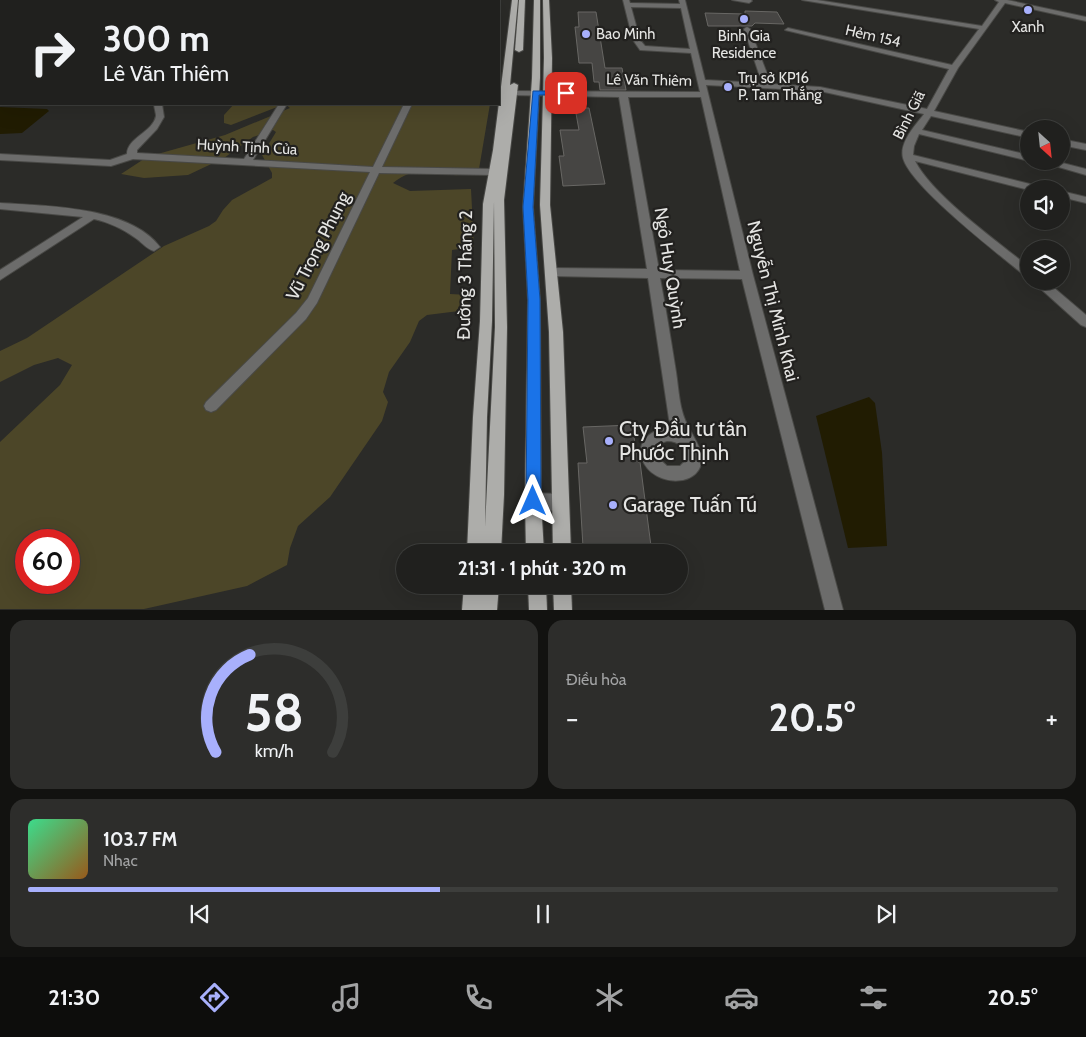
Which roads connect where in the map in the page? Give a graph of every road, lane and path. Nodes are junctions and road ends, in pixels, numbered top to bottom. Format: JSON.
{"nodes":[{"id":1,"x":514,"y":0,"type":"edge"},
{"id":2,"x":522,"y":0,"type":"edge"},
{"id":3,"x":537,"y":0,"type":"edge"},
{"id":4,"x":546,"y":0,"type":"edge"},
{"id":5,"x":735,"y":0,"type":"edge"},
{"id":6,"x":805,"y":0,"type":"edge"},
{"id":7,"x":1002,"y":0,"type":"edge"},
{"id":8,"x":749,"y":1,"type":"dead end"},
{"id":9,"x":627,"y":3,"type":"edge"},
{"id":10,"x":682,"y":3,"type":"edge"},
{"id":11,"x":1086,"y":19,"type":"edge"},
{"id":12,"x":984,"y":28,"type":"junction"},
{"id":13,"x":747,"y":29,"type":"dead end"},
{"id":14,"x":788,"y":30,"type":"dead end"},
{"id":15,"x":692,"y":51,"type":"junction"},
{"id":16,"x":954,"y":68,"type":"junction"},
{"id":17,"x":700,"y":82,"type":"junction"},
{"id":18,"x":767,"y":85,"type":"junction"},
{"id":19,"x":509,"y":93,"type":"junction"},
{"id":20,"x":541,"y":93,"type":"junction"},
{"id":21,"x":623,"y":93,"type":"junction"},
{"id":22,"x":703,"y":95,"type":"junction"},
{"id":23,"x":158,"y":105,"type":"edge"},
{"id":24,"x":282,"y":105,"type":"edge"},
{"id":25,"x":408,"y":105,"type":"edge"},
{"id":26,"x":929,"y":113,"type":"junction"},
{"id":27,"x":916,"y":131,"type":"junction"},
{"id":28,"x":1020,"y":133,"type":"edge"},
{"id":29,"x":1070,"y":144,"type":"edge"},
{"id":30,"x":1086,"y":147,"type":"edge"},
{"id":31,"x":132,"y":156,"type":"junction"},
{"id":32,"x":1020,"y":156,"type":"edge"},
{"id":33,"x":0,"y":157,"type":"edge"},
{"id":34,"x":908,"y":157,"type":"junction"},
{"id":35,"x":11,"y":158,"type":"junction"},
{"id":36,"x":247,"y":162,"type":"junction"},
{"id":37,"x":0,"y":167,"type":"edge"},
{"id":38,"x":1070,"y":168,"type":"edge"},
{"id":39,"x":497,"y":169,"type":"junction"},
{"id":40,"x":376,"y":170,"type":"junction"},
{"id":41,"x":530,"y":172,"type":"junction"},
{"id":42,"x":544,"y":172,"type":"junction"},
{"id":43,"x":1086,"y":172,"type":"edge"},
{"id":44,"x":1020,"y":185,"type":"edge"},
{"id":45,"x":1070,"y":196,"type":"edge"},
{"id":46,"x":1086,"y":200,"type":"edge"},
{"id":47,"x":0,"y":206,"type":"edge"},
{"id":48,"x":94,"y":214,"type":"junction"},
{"id":49,"x":154,"y":247,"type":"dead end"},
{"id":50,"x":1020,"y":265,"type":"edge"},
{"id":51,"x":551,"y":272,"type":"junction"},
{"id":52,"x":0,"y":275,"type":"edge"},
{"id":53,"x":654,"y":275,"type":"junction"},
{"id":54,"x":747,"y":275,"type":"junction"},
{"id":55,"x":1049,"y":290,"type":"edge"},
{"id":56,"x":1086,"y":322,"type":"edge"},
{"id":57,"x":211,"y":406,"type":"dead end"},
{"id":58,"x":690,"y":445,"type":"dead end"},
{"id":59,"x":476,"y":494,"type":"junction"},
{"id":60,"x":496,"y":495,"type":"junction"},
{"id":61,"x":533,"y":501,"type":"junction"},
{"id":62,"x":560,"y":502,"type":"junction"},
{"id":63,"x":476,"y":544,"type":"edge"},
{"id":64,"x":493,"y":544,"type":"edge"},
{"id":65,"x":535,"y":544,"type":"edge"},
{"id":66,"x":562,"y":544,"type":"edge"},
{"id":67,"x":472,"y":594,"type":"edge"},
{"id":68,"x":489,"y":594,"type":"edge"},
{"id":69,"x":537,"y":594,"type":"edge"},
{"id":70,"x":562,"y":594,"type":"edge"},
{"id":71,"x":471,"y":610,"type":"edge"},
{"id":72,"x":488,"y":610,"type":"edge"},
{"id":73,"x":538,"y":610,"type":"edge"},
{"id":74,"x":563,"y":610,"type":"edge"},
{"id":75,"x":834,"y":610,"type":"edge"}],
"edges":[{"from":1,"to":19,"type":"main road","name":"Đường 3 Tháng 2"},
{"from":2,"to":19,"type":"main road","name":"Đường 3 Tháng 2"},
{"from":3,"to":20,"type":"main road"},
{"from":4,"to":20,"type":"main road"},
{"from":5,"to":8,"type":"street"},
{"from":6,"to":12,"type":"street"},
{"from":7,"to":11,"type":"street"},
{"from":7,"to":12,"type":"street","name":"Bình Giã"},
{"from":9,"to":10,"type":"street"},
{"from":9,"to":15,"type":"street"},
{"from":10,"to":15,"type":"street","name":"Nguyễn Thị Minh Khai"},
{"from":12,"to":16,"type":"street","name":"Bình Giã"},
{"from":13,"to":18,"type":"street"},
{"from":14,"to":16,"type":"street","name":"Hẻm 154"},
{"from":15,"to":17,"type":"street","name":"Nguyễn Thị Minh Khai"},
{"from":16,"to":26,"type":"street","name":"Bình Giã"},
{"from":17,"to":18,"type":"street"},
{"from":17,"to":22,"type":"street","name":"Nguyễn Thị Minh Khai"},
{"from":18,"to":26,"type":"street"},
{"from":19,"to":20,"type":"street","name":"Lê Văn Thiêm"},
{"from":19,"to":39,"type":"main road","name":"Đường 3 Tháng 2"},
{"from":20,"to":21,"type":"street","name":"Lê Văn Thiêm"},
{"from":20,"to":41,"type":"main road"},
{"from":20,"to":42,"type":"main road"},
{"from":21,"to":22,"type":"street","name":"Lê Văn Thiêm"},
{"from":21,"to":53,"type":"street","name":"Ngô Huy Quỳnh"},
{"from":22,"to":54,"type":"street","name":"Nguyễn Thị Minh Khai"},
{"from":23,"to":31,"type":"street"},
{"from":24,"to":36,"type":"street"},
{"from":25,"to":40,"type":"street","name":"Vũ Trọng Phụng"},
{"from":26,"to":27,"type":"street","name":"Bình Giã"},
{"from":26,"to":28,"type":"street"},
{"from":27,"to":32,"type":"street"},
{"from":27,"to":34,"type":"street","name":"Bình Giã"},
{"from":29,"to":30,"type":"street"},
{"from":31,"to":35,"type":"street","name":"Huỳnh Tịnh Của"},
{"from":31,"to":36,"type":"street","name":"Huỳnh Tịnh Của"},
{"from":33,"to":35,"type":"street","name":"Huỳnh Tịnh Của"},
{"from":34,"to":44,"type":"street"},
{"from":34,"to":50,"type":"street","name":"Bình Giã"},
{"from":35,"to":37,"type":"street"},
{"from":36,"to":40,"type":"street","name":"Huỳnh Tịnh Của"},
{"from":38,"to":43,"type":"street"},
{"from":39,"to":40,"type":"street","name":"Huỳnh Tịnh Của"},
{"from":39,"to":59,"type":"main road","name":"Đường 3 Tháng 2"},
{"from":39,"to":60,"type":"main road","name":"Đường 3 Tháng 2"},
{"from":40,"to":57,"type":"street","name":"Vũ Trọng Phụng"},
{"from":41,"to":42,"type":"street"},
{"from":41,"to":61,"type":"main road"},
{"from":42,"to":51,"type":"main road"},
{"from":45,"to":46,"type":"street"},
{"from":47,"to":48,"type":"street"},
{"from":48,"to":49,"type":"street"},
{"from":48,"to":52,"type":"street"},
{"from":51,"to":53,"type":"street"},
{"from":51,"to":62,"type":"main road"},
{"from":53,"to":54,"type":"street"},
{"from":53,"to":58,"type":"street","name":"Ngô Huy Quỳnh"},
{"from":54,"to":75,"type":"street","name":"Nguyễn Thị Minh Khai"},
{"from":55,"to":56,"type":"street"},
{"from":59,"to":60,"type":"street"},
{"from":59,"to":63,"type":"main road","name":"Đường 3 Tháng 2"},
{"from":60,"to":64,"type":"main road","name":"Đường 3 Tháng 2"},
{"from":61,"to":62,"type":"street"},
{"from":61,"to":65,"type":"main road"},
{"from":62,"to":66,"type":"main road"},
{"from":67,"to":71,"type":"main road"},
{"from":68,"to":72,"type":"main road"},
{"from":69,"to":73,"type":"main road"},
{"from":70,"to":74,"type":"main road"}]}
